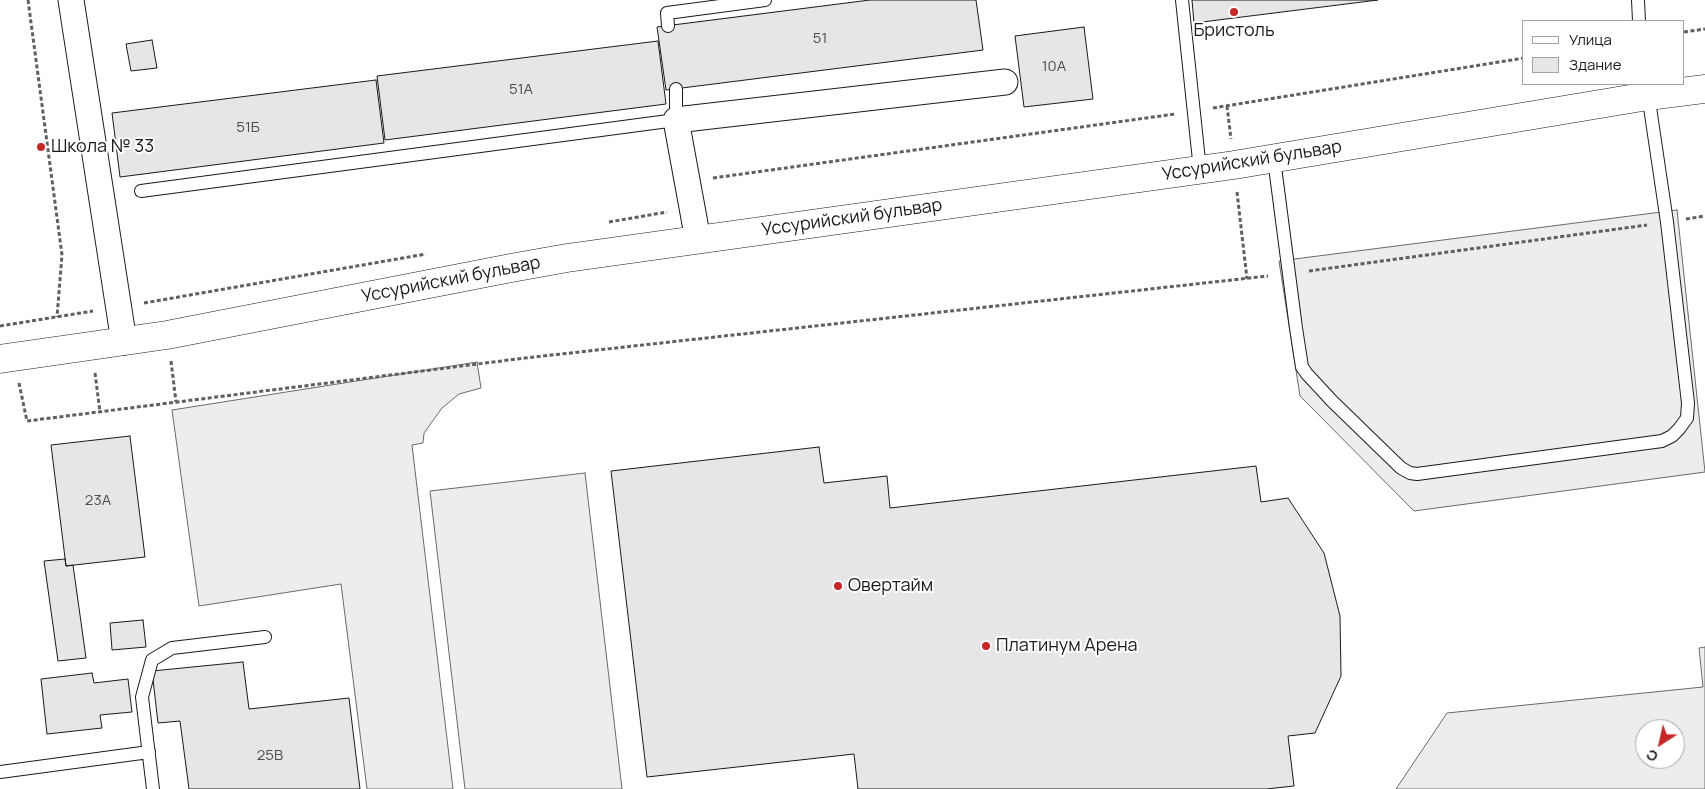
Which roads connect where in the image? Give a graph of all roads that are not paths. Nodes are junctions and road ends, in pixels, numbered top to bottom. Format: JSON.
{"nodes":[{"id":1,"x":71,"y":0,"type":"edge"},
{"id":2,"x":765,"y":0,"type":"edge"},
{"id":3,"x":1182,"y":0,"type":"edge"},
{"id":4,"x":1638,"y":0,"type":"edge"},
{"id":5,"x":1639,"y":20,"type":"edge"},
{"id":6,"x":668,"y":26,"type":"dead end"},
{"id":7,"x":1005,"y":82,"type":"dead end"},
{"id":8,"x":676,"y":89,"type":"dead end"},
{"id":9,"x":1705,"y":89,"type":"edge"},
{"id":10,"x":1647,"y":90,"type":"edge"},
{"id":11,"x":676,"y":120,"type":"junction"},
{"id":12,"x":1274,"y":159,"type":"junction"},
{"id":13,"x":1200,"y":170,"type":"junction"},
{"id":14,"x":141,"y":191,"type":"dead end"},
{"id":15,"x":698,"y":240,"type":"junction"},
{"id":16,"x":124,"y":342,"type":"junction"},
{"id":17,"x":7,"y":358,"type":"edge"},
{"id":18,"x":266,"y":637,"type":"dead end"},
{"id":19,"x":149,"y":752,"type":"junction"},
{"id":20,"x":0,"y":772,"type":"edge"},
{"id":21,"x":153,"y":789,"type":"edge"}],
"edges":[{"from":1,"to":16,"type":"street"},
{"from":2,"to":6,"type":"lane"},
{"from":3,"to":13,"type":"lane"},
{"from":4,"to":5,"type":"lane"},
{"from":7,"to":11,"type":"street"},
{"from":8,"to":11,"type":"lane"},
{"from":9,"to":10,"type":"street","name":"Уссурийский бульвар"},
{"from":10,"to":12,"type":"street","name":"Уссурийский бульвар"},
{"from":10,"to":12,"type":"lane"},
{"from":11,"to":14,"type":"lane"},
{"from":11,"to":15,"type":"street"},
{"from":12,"to":13,"type":"street","name":"Уссурийский бульвар"},
{"from":13,"to":15,"type":"street","name":"Уссурийский бульвар"},
{"from":15,"to":16,"type":"street","name":"Уссурийский бульвар"},
{"from":16,"to":17,"type":"street","name":"Уссурийский бульвар"},
{"from":18,"to":19,"type":"lane"},
{"from":19,"to":20,"type":"lane"},
{"from":19,"to":21,"type":"lane"}]}
